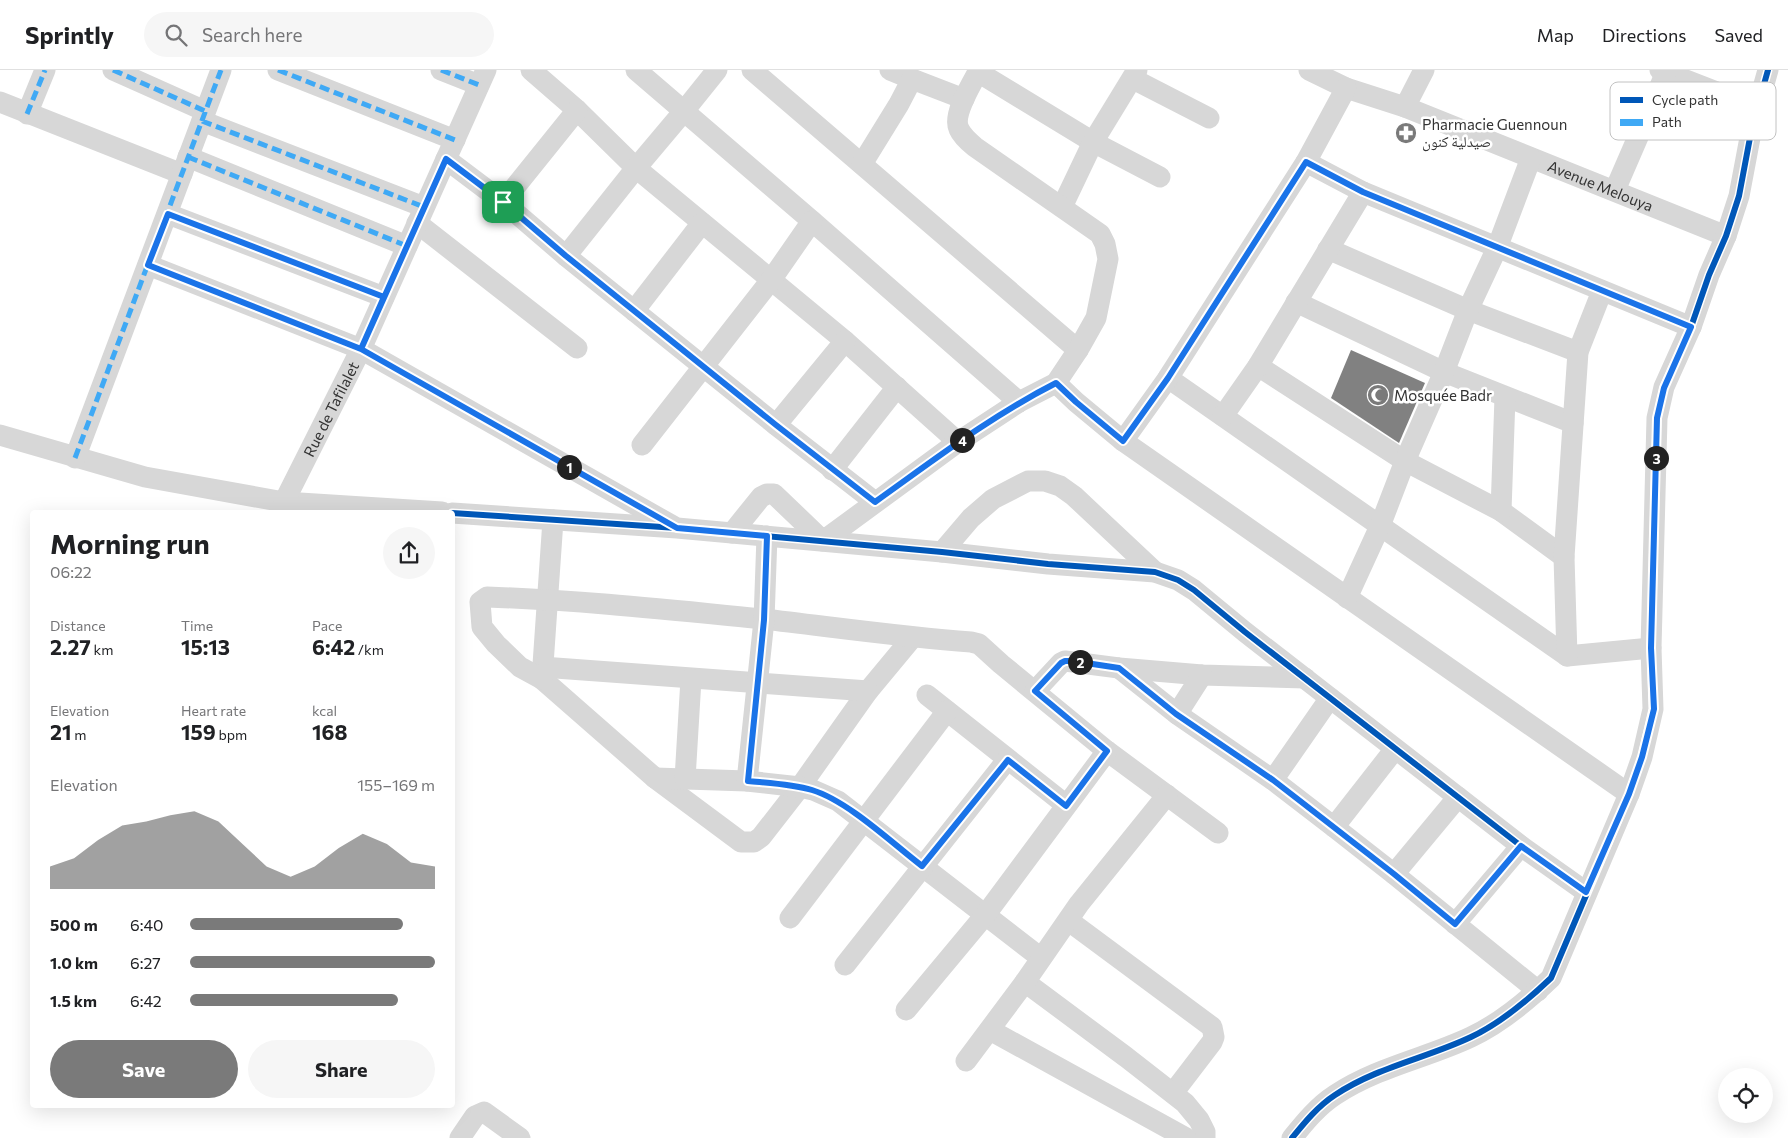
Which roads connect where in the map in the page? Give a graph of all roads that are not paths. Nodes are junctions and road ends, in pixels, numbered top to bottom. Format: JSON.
{"nodes":[{"id":1,"x":45,"y":70,"type":"edge"},
{"id":2,"x":113,"y":70,"type":"edge"},
{"id":3,"x":222,"y":70,"type":"edge"},
{"id":4,"x":278,"y":70,"type":"edge"},
{"id":5,"x":441,"y":70,"type":"edge"},
{"id":6,"x":531,"y":70,"type":"edge"},
{"id":7,"x":636,"y":70,"type":"edge"},
{"id":8,"x":717,"y":70,"type":"edge"},
{"id":9,"x":752,"y":70,"type":"edge"},
{"id":10,"x":890,"y":70,"type":"edge"},
{"id":11,"x":1309,"y":70,"type":"edge"},
{"id":12,"x":1424,"y":70,"type":"edge"},
{"id":13,"x":978,"y":71,"type":"edge"},
{"id":14,"x":1664,"y":71,"type":"edge"},
{"id":15,"x":1135,"y":75,"type":"edge"},
{"id":16,"x":483,"y":77,"type":"edge"},
{"id":17,"x":912,"y":79,"type":"junction"},
{"id":18,"x":1692,"y":82,"type":"edge"},
{"id":19,"x":1346,"y":88,"type":"junction"},
{"id":20,"x":964,"y":100,"type":"junction"},
{"id":21,"x":0,"y":102,"type":"edge"},
{"id":22,"x":1405,"y":107,"type":"junction"},
{"id":23,"x":577,"y":110,"type":"junction"},
{"id":24,"x":684,"y":111,"type":"junction"},
{"id":25,"x":28,"y":114,"type":"junction"},
{"id":26,"x":204,"y":116,"type":"junction"},
{"id":27,"x":1208,"y":118,"type":"dead end"},
{"id":28,"x":1636,"y":140,"type":"edge"},
{"id":29,"x":1750,"y":140,"type":"edge"},
{"id":30,"x":1093,"y":142,"type":"junction"},
{"id":31,"x":450,"y":149,"type":"junction"},
{"id":32,"x":1531,"y":158,"type":"junction"},
{"id":33,"x":1306,"y":162,"type":"junction"},
{"id":34,"x":862,"y":164,"type":"junction"},
{"id":35,"x":185,"y":165,"type":"junction"},
{"id":36,"x":636,"y":168,"type":"junction"},
{"id":37,"x":1160,"y":177,"type":"dead end"},
{"id":38,"x":1615,"y":190,"type":"junction"},
{"id":39,"x":1363,"y":192,"type":"junction"},
{"id":40,"x":503,"y":202,"type":"junction"},
{"id":41,"x":1062,"y":207,"type":"junction"},
{"id":42,"x":168,"y":214,"type":"junction"},
{"id":43,"x":421,"y":215,"type":"junction"},
{"id":44,"x":812,"y":221,"type":"junction"},
{"id":45,"x":702,"y":223,"type":"junction"},
{"id":46,"x":1726,"y":236,"type":"junction"},
{"id":47,"x":407,"y":246,"type":"junction"},
{"id":48,"x":1497,"y":248,"type":"junction"},
{"id":49,"x":1328,"y":249,"type":"junction"},
{"id":50,"x":566,"y":256,"type":"junction"},
{"id":51,"x":148,"y":265,"type":"junction"},
{"id":52,"x":771,"y":280,"type":"junction"},
{"id":53,"x":1602,"y":291,"type":"junction"},
{"id":54,"x":384,"y":297,"type":"junction"},
{"id":55,"x":1296,"y":302,"type":"junction"},
{"id":56,"x":634,"y":310,"type":"junction"},
{"id":57,"x":1468,"y":310,"type":"junction"},
{"id":58,"x":1691,"y":327,"type":"junction"},
{"id":59,"x":845,"y":341,"type":"junction"},
{"id":60,"x":577,"y":348,"type":"dead end"},
{"id":61,"x":361,"y":349,"type":"junction"},
{"id":62,"x":1078,"y":350,"type":"junction"},
{"id":63,"x":1578,"y":352,"type":"junction"},
{"id":64,"x":703,"y":365,"type":"junction"},
{"id":65,"x":1258,"y":366,"type":"junction"},
{"id":66,"x":1444,"y":372,"type":"junction"},
{"id":67,"x":1168,"y":378,"type":"junction"},
{"id":68,"x":1056,"y":383,"type":"junction"},
{"id":69,"x":898,"y":387,"type":"junction"},
{"id":70,"x":1505,"y":397,"type":"junction"},
{"id":71,"x":1019,"y":402,"type":"junction"},
{"id":72,"x":1223,"y":416,"type":"junction"},
{"id":73,"x":1573,"y":423,"type":"junction"},
{"id":74,"x":776,"y":425,"type":"junction"},
{"id":75,"x":0,"y":435,"type":"edge"},
{"id":76,"x":1123,"y":441,"type":"junction"},
{"id":77,"x":958,"y":442,"type":"junction"},
{"id":78,"x":642,"y":445,"type":"dead end"},
{"id":79,"x":75,"y":458,"type":"junction"},
{"id":80,"x":1405,"y":461,"type":"junction"},
{"id":81,"x":832,"y":470,"type":"junction"},
{"id":82,"x":284,"y":502,"type":"junction"},
{"id":83,"x":875,"y":502,"type":"junction"},
{"id":84,"x":410,"y":510,"type":"edge"},
{"id":85,"x":1501,"y":511,"type":"junction"},
{"id":86,"x":455,"y":513,"type":"edge"},
{"id":87,"x":553,"y":520,"type":"junction"},
{"id":88,"x":1380,"y":526,"type":"junction"},
{"id":89,"x":677,"y":528,"type":"junction"},
{"id":90,"x":732,"y":533,"type":"junction"},
{"id":91,"x":767,"y":536,"type":"junction"},
{"id":92,"x":824,"y":541,"type":"junction"},
{"id":93,"x":942,"y":552,"type":"junction"},
{"id":94,"x":1564,"y":557,"type":"junction"},
{"id":95,"x":1155,"y":572,"type":"junction"},
{"id":96,"x":1347,"y":598,"type":"junction"},
{"id":97,"x":547,"y":599,"type":"junction"},
{"id":98,"x":764,"y":620,"type":"junction"},
{"id":99,"x":912,"y":638,"type":"junction"},
{"id":100,"x":1651,"y":648,"type":"junction"},
{"id":101,"x":1567,"y":656,"type":"junction"},
{"id":102,"x":1119,"y":668,"type":"junction"},
{"id":103,"x":542,"y":673,"type":"junction"},
{"id":104,"x":1202,"y":675,"type":"junction"},
{"id":105,"x":1305,"y":678,"type":"junction"},
{"id":106,"x":691,"y":679,"type":"junction"},
{"id":107,"x":757,"y":684,"type":"junction"},
{"id":108,"x":1035,"y":691,"type":"junction"},
{"id":109,"x":868,"y":692,"type":"junction"},
{"id":110,"x":927,"y":695,"type":"dead end"},
{"id":111,"x":1330,"y":698,"type":"junction"},
{"id":112,"x":947,"y":711,"type":"junction"},
{"id":113,"x":1176,"y":714,"type":"junction"},
{"id":114,"x":1395,"y":749,"type":"junction"},
{"id":115,"x":1107,"y":751,"type":"junction"},
{"id":116,"x":1008,"y":760,"type":"junction"},
{"id":117,"x":655,"y":778,"type":"junction"},
{"id":118,"x":685,"y":779,"type":"junction"},
{"id":119,"x":1273,"y":780,"type":"junction"},
{"id":120,"x":748,"y":781,"type":"junction"},
{"id":121,"x":800,"y":787,"type":"junction"},
{"id":122,"x":1629,"y":794,"type":"junction"},
{"id":123,"x":1167,"y":795,"type":"junction"},
{"id":124,"x":1458,"y":797,"type":"junction"},
{"id":125,"x":1066,"y":806,"type":"junction"},
{"id":126,"x":863,"y":820,"type":"junction"},
{"id":127,"x":1334,"y":827,"type":"junction"},
{"id":128,"x":1218,"y":833,"type":"dead end"},
{"id":129,"x":1521,"y":846,"type":"junction"},
{"id":130,"x":922,"y":866,"type":"junction"},
{"id":131,"x":1394,"y":874,"type":"junction"},
{"id":132,"x":1586,"y":892,"type":"junction"},
{"id":133,"x":986,"y":914,"type":"junction"},
{"id":134,"x":790,"y":918,"type":"dead end"},
{"id":135,"x":1069,"y":921,"type":"junction"},
{"id":136,"x":1455,"y":924,"type":"junction"},
{"id":137,"x":1041,"y":958,"type":"junction"},
{"id":138,"x":845,"y":965,"type":"dead end"},
{"id":139,"x":1025,"y":982,"type":"junction"},
{"id":140,"x":1538,"y":991,"type":"junction"},
{"id":141,"x":906,"y":1010,"type":"dead end"},
{"id":142,"x":990,"y":1030,"type":"junction"},
{"id":143,"x":966,"y":1061,"type":"dead end"},
{"id":144,"x":1173,"y":1093,"type":"junction"},
{"id":145,"x":460,"y":1138,"type":"edge"},
{"id":146,"x":520,"y":1138,"type":"edge"},
{"id":147,"x":1186,"y":1138,"type":"edge"},
{"id":148,"x":1205,"y":1138,"type":"edge"},
{"id":149,"x":1292,"y":1138,"type":"edge"}],
"edges":[{"from":1,"to":25,"type":"street"},
{"from":2,"to":26,"type":"street"},
{"from":3,"to":26,"type":"street"},
{"from":4,"to":31,"type":"street"},
{"from":5,"to":16,"type":"street"},
{"from":6,"to":23,"type":"street"},
{"from":7,"to":24,"type":"street"},
{"from":8,"to":24,"type":"street"},
{"from":9,"to":34,"type":"street"},
{"from":10,"to":17,"type":"street"},
{"from":11,"to":19,"type":"street","name":"Avenue Melouya"},
{"from":12,"to":22,"type":"street"},
{"from":13,"to":20,"type":"street"},
{"from":13,"to":30,"type":"street"},
{"from":14,"to":18,"type":"street"},
{"from":15,"to":27,"type":"street"},
{"from":15,"to":30,"type":"street"},
{"from":16,"to":31,"type":"street","name":"Rue de Tafilalet"},
{"from":17,"to":20,"type":"street"},
{"from":17,"to":34,"type":"street"},
{"from":19,"to":22,"type":"street","name":"Avenue Melouya"},
{"from":19,"to":33,"type":"street"},
{"from":20,"to":41,"type":"street"},
{"from":21,"to":25,"type":"street"},
{"from":22,"to":32,"type":"street","name":"Avenue Melouya"},
{"from":23,"to":36,"type":"street"},
{"from":23,"to":40,"type":"street"},
{"from":24,"to":36,"type":"street"},
{"from":24,"to":44,"type":"street"},
{"from":25,"to":35,"type":"street"},
{"from":26,"to":35,"type":"street"},
{"from":26,"to":43,"type":"street"},
{"from":28,"to":38,"type":"street"},
{"from":29,"to":46,"type":"street"},
{"from":30,"to":37,"type":"street"},
{"from":30,"to":41,"type":"street"},
{"from":31,"to":40,"type":"street"},
{"from":31,"to":43,"type":"street","name":"Rue de Tafilalet"},
{"from":32,"to":38,"type":"street","name":"Avenue Melouya"},
{"from":32,"to":48,"type":"street"},
{"from":33,"to":39,"type":"street"},
{"from":33,"to":67,"type":"street"},
{"from":34,"to":62,"type":"street"},
{"from":35,"to":42,"type":"street"},
{"from":35,"to":47,"type":"street"},
{"from":36,"to":45,"type":"street"},
{"from":36,"to":50,"type":"street"},
{"from":38,"to":46,"type":"street","name":"Avenue Melouya"},
{"from":39,"to":48,"type":"street"},
{"from":39,"to":49,"type":"street"},
{"from":40,"to":50,"type":"street"},
{"from":41,"to":62,"type":"street"},
{"from":42,"to":51,"type":"street"},
{"from":42,"to":54,"type":"street"},
{"from":43,"to":47,"type":"street","name":"Rue de Tafilalet"},
{"from":43,"to":60,"type":"street"},
{"from":44,"to":52,"type":"street"},
{"from":44,"to":71,"type":"street"},
{"from":45,"to":52,"type":"street"},
{"from":45,"to":56,"type":"street"},
{"from":46,"to":58,"type":"street"},
{"from":47,"to":54,"type":"street","name":"Rue de Tafilalet"},
{"from":48,"to":53,"type":"street"},
{"from":48,"to":57,"type":"street"},
{"from":49,"to":55,"type":"street"},
{"from":49,"to":57,"type":"street"},
{"from":50,"to":56,"type":"street"},
{"from":51,"to":61,"type":"street"},
{"from":51,"to":79,"type":"street"},
{"from":52,"to":59,"type":"street"},
{"from":52,"to":64,"type":"street"},
{"from":53,"to":58,"type":"street"},
{"from":53,"to":63,"type":"street"},
{"from":54,"to":61,"type":"street","name":"Rue de Tafilalet"},
{"from":55,"to":65,"type":"street"},
{"from":55,"to":66,"type":"street"},
{"from":56,"to":64,"type":"street"},
{"from":57,"to":63,"type":"street"},
{"from":57,"to":66,"type":"street"},
{"from":58,"to":100,"type":"street"},
{"from":59,"to":69,"type":"street"},
{"from":59,"to":74,"type":"street"},
{"from":61,"to":82,"type":"street","name":"Rue de Tafilalet"},
{"from":61,"to":89,"type":"street"},
{"from":62,"to":68,"type":"street"},
{"from":63,"to":73,"type":"street"},
{"from":64,"to":74,"type":"street"},
{"from":64,"to":78,"type":"street"},
{"from":65,"to":72,"type":"street"},
{"from":65,"to":80,"type":"street"},
{"from":66,"to":70,"type":"street"},
{"from":66,"to":80,"type":"street"},
{"from":67,"to":72,"type":"street"},
{"from":67,"to":76,"type":"street"},
{"from":68,"to":71,"type":"street"},
{"from":68,"to":76,"type":"street"},
{"from":69,"to":77,"type":"street"},
{"from":69,"to":81,"type":"street"},
{"from":70,"to":73,"type":"street"},
{"from":70,"to":85,"type":"street"},
{"from":71,"to":77,"type":"street"},
{"from":72,"to":88,"type":"street"},
{"from":73,"to":94,"type":"street"},
{"from":74,"to":81,"type":"street"},
{"from":75,"to":79,"type":"street"},
{"from":76,"to":96,"type":"street"},
{"from":77,"to":83,"type":"street"},
{"from":79,"to":82,"type":"street"},
{"from":80,"to":85,"type":"street"},
{"from":80,"to":88,"type":"street"},
{"from":81,"to":83,"type":"street"},
{"from":82,"to":84,"type":"street"},
{"from":83,"to":92,"type":"street"},
{"from":85,"to":94,"type":"street"},
{"from":86,"to":87,"type":"street"},
{"from":87,"to":89,"type":"street"},
{"from":87,"to":97,"type":"street"},
{"from":88,"to":96,"type":"street"},
{"from":88,"to":101,"type":"street"},
{"from":89,"to":90,"type":"street"},
{"from":90,"to":91,"type":"street"},
{"from":90,"to":92,"type":"street"},
{"from":91,"to":92,"type":"street"},
{"from":91,"to":98,"type":"street"},
{"from":92,"to":93,"type":"street"},
{"from":93,"to":95,"type":"street"},
{"from":93,"to":95,"type":"street"},
{"from":94,"to":101,"type":"street"},
{"from":95,"to":105,"type":"street"},
{"from":96,"to":122,"type":"street"},
{"from":97,"to":98,"type":"street"},
{"from":97,"to":103,"type":"street"},
{"from":97,"to":103,"type":"street"},
{"from":98,"to":99,"type":"street"},
{"from":98,"to":107,"type":"street"},
{"from":99,"to":108,"type":"street"},
{"from":99,"to":109,"type":"street"},
{"from":100,"to":101,"type":"street"},
{"from":100,"to":122,"type":"street"},
{"from":102,"to":104,"type":"street"},
{"from":102,"to":108,"type":"street"},
{"from":102,"to":113,"type":"street"},
{"from":103,"to":106,"type":"street"},
{"from":103,"to":117,"type":"street"},
{"from":104,"to":105,"type":"street"},
{"from":104,"to":113,"type":"street"},
{"from":105,"to":111,"type":"street"},
{"from":106,"to":107,"type":"street"},
{"from":106,"to":118,"type":"street"},
{"from":107,"to":109,"type":"street"},
{"from":107,"to":120,"type":"street"},
{"from":108,"to":115,"type":"street"},
{"from":109,"to":121,"type":"street"},
{"from":110,"to":112,"type":"street"},
{"from":111,"to":114,"type":"street"},
{"from":111,"to":119,"type":"street"},
{"from":112,"to":116,"type":"street"},
{"from":112,"to":126,"type":"street"},
{"from":113,"to":119,"type":"street"},
{"from":114,"to":124,"type":"street"},
{"from":114,"to":127,"type":"street"},
{"from":115,"to":123,"type":"street"},
{"from":115,"to":125,"type":"street"},
{"from":116,"to":125,"type":"street"},
{"from":116,"to":130,"type":"street"},
{"from":117,"to":118,"type":"street"},
{"from":117,"to":121,"type":"street"},
{"from":118,"to":120,"type":"street"},
{"from":119,"to":127,"type":"street"},
{"from":120,"to":121,"type":"street"},
{"from":121,"to":126,"type":"street"},
{"from":122,"to":132,"type":"street"},
{"from":123,"to":128,"type":"street"},
{"from":123,"to":135,"type":"street"},
{"from":124,"to":129,"type":"street"},
{"from":124,"to":131,"type":"street"},
{"from":125,"to":133,"type":"street"},
{"from":126,"to":130,"type":"street"},
{"from":126,"to":134,"type":"street"},
{"from":127,"to":131,"type":"street"},
{"from":129,"to":132,"type":"street"},
{"from":129,"to":136,"type":"street"},
{"from":130,"to":133,"type":"street"},
{"from":130,"to":138,"type":"street"},
{"from":131,"to":136,"type":"street"},
{"from":132,"to":140,"type":"street"},
{"from":133,"to":137,"type":"street"},
{"from":133,"to":141,"type":"street"},
{"from":135,"to":137,"type":"street"},
{"from":135,"to":144,"type":"street"},
{"from":136,"to":140,"type":"street"},
{"from":137,"to":139,"type":"street"},
{"from":139,"to":142,"type":"street"},
{"from":139,"to":144,"type":"street"},
{"from":140,"to":149,"type":"street"},
{"from":142,"to":143,"type":"street"},
{"from":142,"to":147,"type":"street"},
{"from":144,"to":148,"type":"street"},
{"from":145,"to":146,"type":"street"}]}
